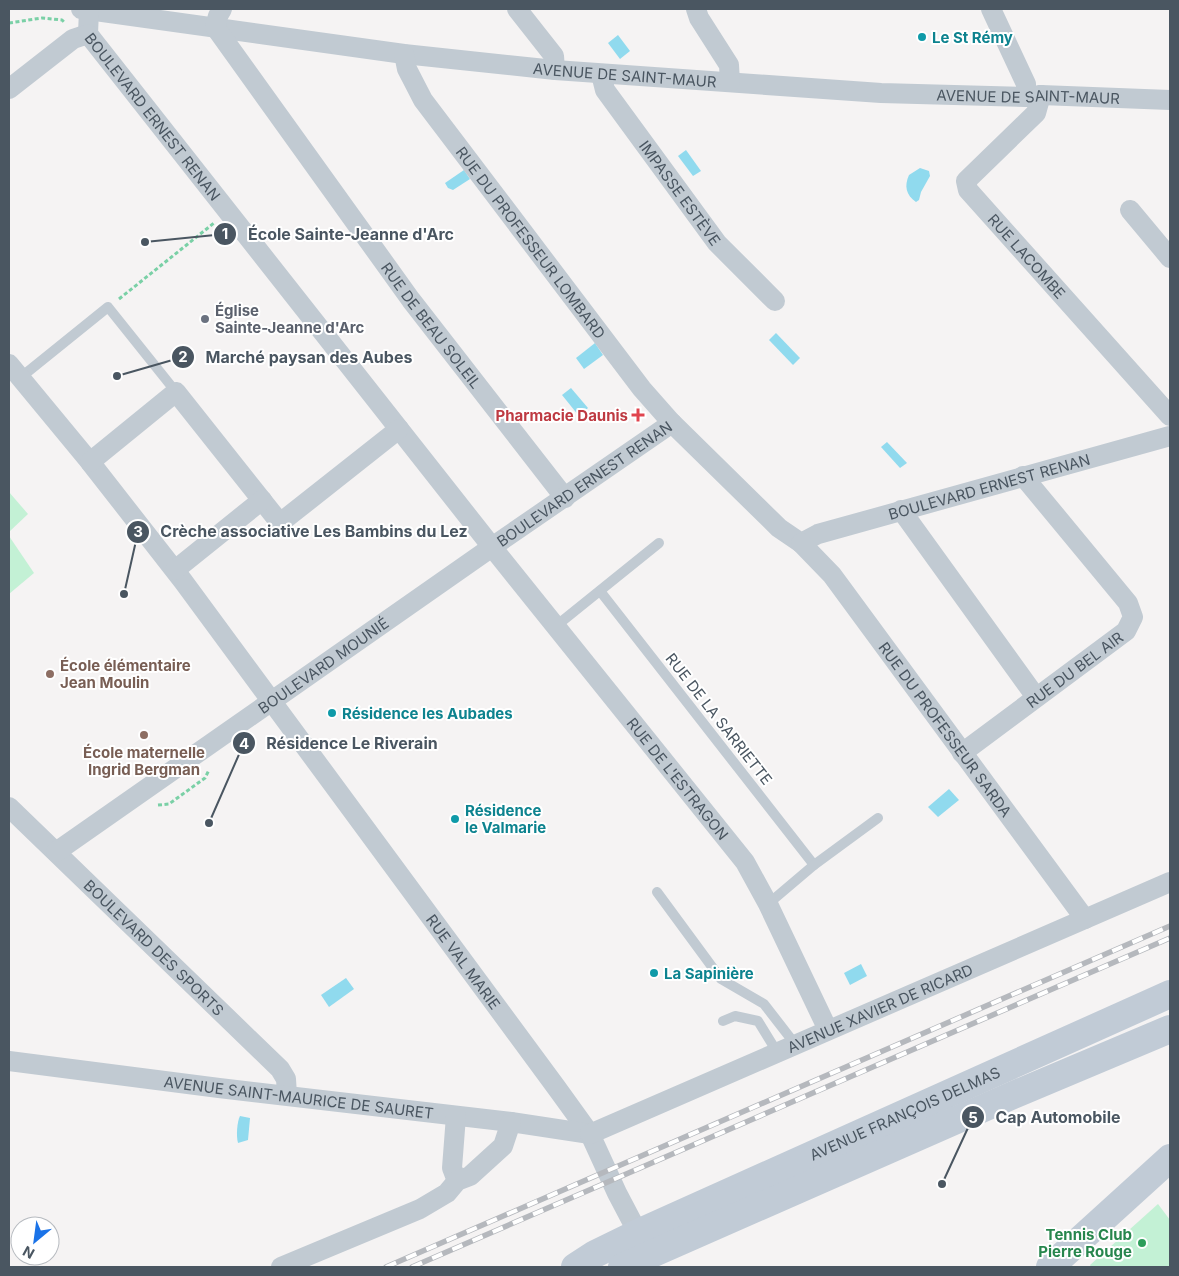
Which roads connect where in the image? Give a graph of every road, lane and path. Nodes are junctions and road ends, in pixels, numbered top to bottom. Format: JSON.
{"nodes":[{"id":1,"x":85,"y":9,"type":"edge"},
{"id":2,"x":222,"y":9,"type":"edge"},
{"id":3,"x":517,"y":9,"type":"edge"},
{"id":4,"x":696,"y":9,"type":"edge"},
{"id":5,"x":991,"y":9,"type":"edge"},
{"id":6,"x":9,"y":23,"type":"edge"},
{"id":7,"x":215,"y":27,"type":"junction"},
{"id":8,"x":83,"y":35,"type":"junction"},
{"id":9,"x":404,"y":54,"type":"junction"},
{"id":10,"x":555,"y":70,"type":"junction"},
{"id":11,"x":601,"y":74,"type":"junction"},
{"id":12,"x":730,"y":82,"type":"junction"},
{"id":13,"x":9,"y":89,"type":"edge"},
{"id":14,"x":1034,"y":96,"type":"junction"},
{"id":15,"x":1170,"y":100,"type":"edge"},
{"id":16,"x":1130,"y":210,"type":"dead end"},
{"id":17,"x":228,"y":212,"type":"junction"},
{"id":18,"x":1170,"y":258,"type":"edge"},
{"id":19,"x":775,"y":301,"type":"dead end"},
{"id":20,"x":108,"y":308,"type":"junction"},
{"id":21,"x":14,"y":371,"type":"edge"},
{"id":22,"x":176,"y":392,"type":"junction"},
{"id":23,"x":1170,"y":416,"type":"edge"},
{"id":24,"x":672,"y":423,"type":"junction"},
{"id":25,"x":399,"y":429,"type":"junction"},
{"id":26,"x":1170,"y":436,"type":"edge"},
{"id":27,"x":90,"y":462,"type":"junction"},
{"id":28,"x":1023,"y":476,"type":"junction"},
{"id":29,"x":565,"y":498,"type":"junction"},
{"id":30,"x":262,"y":500,"type":"junction"},
{"id":31,"x":901,"y":510,"type":"junction"},
{"id":32,"x":659,"y":543,"type":"dead end"},
{"id":33,"x":802,"y":543,"type":"junction"},
{"id":34,"x":492,"y":548,"type":"junction"},
{"id":35,"x":175,"y":570,"type":"junction"},
{"id":36,"x":600,"y":591,"type":"junction"},
{"id":37,"x":556,"y":626,"type":"junction"},
{"id":38,"x":1036,"y":697,"type":"junction"},
{"id":39,"x":272,"y":700,"type":"junction"},
{"id":40,"x":962,"y":753,"type":"junction"},
{"id":41,"x":212,"y":765,"type":"dead end"},
{"id":42,"x":155,"y":805,"type":"dead end"},
{"id":43,"x":9,"y":807,"type":"edge"},
{"id":44,"x":878,"y":818,"type":"dead end"},
{"id":45,"x":56,"y":852,"type":"junction"},
{"id":46,"x":814,"y":865,"type":"junction"},
{"id":47,"x":1170,"y":882,"type":"edge"},
{"id":48,"x":657,"y":892,"type":"dead end"},
{"id":49,"x":768,"y":904,"type":"junction"},
{"id":50,"x":1085,"y":919,"type":"junction"},
{"id":51,"x":1170,"y":994,"type":"edge"},
{"id":52,"x":723,"y":1021,"type":"dead end"},
{"id":53,"x":1170,"y":1029,"type":"edge"},
{"id":54,"x":828,"y":1030,"type":"junction"},
{"id":55,"x":786,"y":1048,"type":"junction"},
{"id":56,"x":9,"y":1061,"type":"edge"},
{"id":57,"x":287,"y":1095,"type":"junction"},
{"id":58,"x":456,"y":1116,"type":"junction"},
{"id":59,"x":510,"y":1122,"type":"junction"},
{"id":60,"x":590,"y":1134,"type":"junction"},
{"id":61,"x":1170,"y":1158,"type":"edge"},
{"id":62,"x":458,"y":1181,"type":"junction"},
{"id":63,"x":643,"y":1244,"type":"junction"},
{"id":64,"x":281,"y":1267,"type":"edge"},
{"id":65,"x":575,"y":1267,"type":"edge"},
{"id":66,"x":622,"y":1267,"type":"edge"},
{"id":67,"x":1050,"y":1267,"type":"edge"}],
"edges":[{"from":1,"to":7,"type":"street","name":"AVENUE DE SAINT-MAUR"},
{"from":1,"to":8,"type":"street","name":"BOULEVARD ERNEST RENAN"},
{"from":2,"to":7,"type":"street"},
{"from":3,"to":10,"type":"street"},
{"from":4,"to":12,"type":"street"},
{"from":5,"to":14,"type":"street"},
{"from":6,"to":8,"type":"path"},
{"from":7,"to":9,"type":"street","name":"AVENUE DE SAINT-MAUR"},
{"from":7,"to":29,"type":"street","name":"RUE DE BEAU SOLEIL"},
{"from":8,"to":13,"type":"street"},
{"from":8,"to":17,"type":"street","name":"BOULEVARD ERNEST RENAN"},
{"from":9,"to":10,"type":"street","name":"AVENUE DE SAINT-MAUR"},
{"from":9,"to":24,"type":"street","name":"RUE DU PROFESSEUR LOMBARD"},
{"from":10,"to":11,"type":"street","name":"AVENUE DE SAINT-MAUR"},
{"from":11,"to":12,"type":"street","name":"AVENUE DE SAINT-MAUR"},
{"from":11,"to":19,"type":"street","name":"IMPASSE ESTÈVE"},
{"from":12,"to":14,"type":"street","name":"AVENUE DE SAINT-MAUR"},
{"from":14,"to":15,"type":"street","name":"AVENUE DE SAINT-MAUR"},
{"from":14,"to":23,"type":"street","name":"RUE LACOMBE"},
{"from":16,"to":18,"type":"street"},
{"from":17,"to":20,"type":"path"},
{"from":17,"to":25,"type":"street","name":"BOULEVARD ERNEST RENAN"},
{"from":20,"to":21,"type":"lane"},
{"from":20,"to":22,"type":"lane"},
{"from":21,"to":27,"type":"street","name":"RUE VAL MARIE"},
{"from":22,"to":27,"type":"street"},
{"from":22,"to":30,"type":"street"},
{"from":24,"to":29,"type":"street","name":"BOULEVARD ERNEST RENAN"},
{"from":24,"to":33,"type":"street","name":"BOULEVARD ERNEST RENAN"},
{"from":25,"to":30,"type":"street"},
{"from":25,"to":34,"type":"street","name":"BOULEVARD ERNEST RENAN"},
{"from":26,"to":28,"type":"street","name":"BOULEVARD ERNEST RENAN"},
{"from":27,"to":35,"type":"street","name":"RUE VAL MARIE"},
{"from":28,"to":31,"type":"street","name":"BOULEVARD ERNEST RENAN"},
{"from":28,"to":38,"type":"street","name":"RUE DU BEL AIR"},
{"from":29,"to":34,"type":"street","name":"BOULEVARD ERNEST RENAN"},
{"from":30,"to":35,"type":"street"},
{"from":31,"to":33,"type":"street","name":"BOULEVARD ERNEST RENAN"},
{"from":31,"to":38,"type":"street"},
{"from":32,"to":36,"type":"lane"},
{"from":33,"to":40,"type":"street","name":"RUE DU PROFESSEUR SARDA"},
{"from":34,"to":37,"type":"street","name":"RUE DE L'ESTRAGON"},
{"from":34,"to":39,"type":"street","name":"BOULEVARD MOUNIÉ"},
{"from":35,"to":39,"type":"street","name":"RUE VAL MARIE"},
{"from":36,"to":37,"type":"lane"},
{"from":36,"to":46,"type":"lane","name":"RUE DE LA SARRIETTE"},
{"from":37,"to":49,"type":"street","name":"RUE DE L'ESTRAGON"},
{"from":38,"to":40,"type":"street","name":"RUE DU BEL AIR"},
{"from":39,"to":45,"type":"street","name":"BOULEVARD MOUNIÉ"},
{"from":39,"to":60,"type":"street","name":"RUE VAL MARIE"},
{"from":40,"to":50,"type":"street","name":"RUE DU PROFESSEUR SARDA"},
{"from":41,"to":42,"type":"path"},
{"from":43,"to":45,"type":"street","name":"BOULEVARD DES SPORTS"},
{"from":44,"to":46,"type":"lane"},
{"from":45,"to":57,"type":"street","name":"BOULEVARD DES SPORTS"},
{"from":46,"to":49,"type":"lane"},
{"from":47,"to":50,"type":"street","name":"AVENUE XAVIER DE RICARD"},
{"from":48,"to":55,"type":"lane"},
{"from":49,"to":54,"type":"street","name":"RUE DE L'ESTRAGON"},
{"from":50,"to":54,"type":"street","name":"AVENUE XAVIER DE RICARD"},
{"from":51,"to":63,"type":"main road","name":"AVENUE FRANÇOIS DELMAS"},
{"from":52,"to":55,"type":"lane"},
{"from":53,"to":63,"type":"main road","name":"AVENUE FRANÇOIS DELMAS"},
{"from":54,"to":55,"type":"street","name":"AVENUE XAVIER DE RICARD"},
{"from":55,"to":60,"type":"street","name":"AVENUE XAVIER DE RICARD"},
{"from":56,"to":57,"type":"street","name":"AVENUE SAINT-MAURICE DE SAURET"},
{"from":57,"to":58,"type":"street","name":"AVENUE SAINT-MAURICE DE SAURET"},
{"from":58,"to":59,"type":"street","name":"AVENUE SAINT-MAURICE DE SAURET"},
{"from":58,"to":62,"type":"street"},
{"from":59,"to":60,"type":"street","name":"AVENUE SAINT-MAURICE DE SAURET"},
{"from":59,"to":62,"type":"street"},
{"from":60,"to":63,"type":"street","name":"RUE VAL MARIE"},
{"from":61,"to":67,"type":"main road"},
{"from":62,"to":64,"type":"street"},
{"from":63,"to":65,"type":"main road","name":"AVENUE FRANÇOIS DELMAS"},
{"from":63,"to":66,"type":"main road","name":"AVENUE FRANÇOIS DELMAS"}]}
